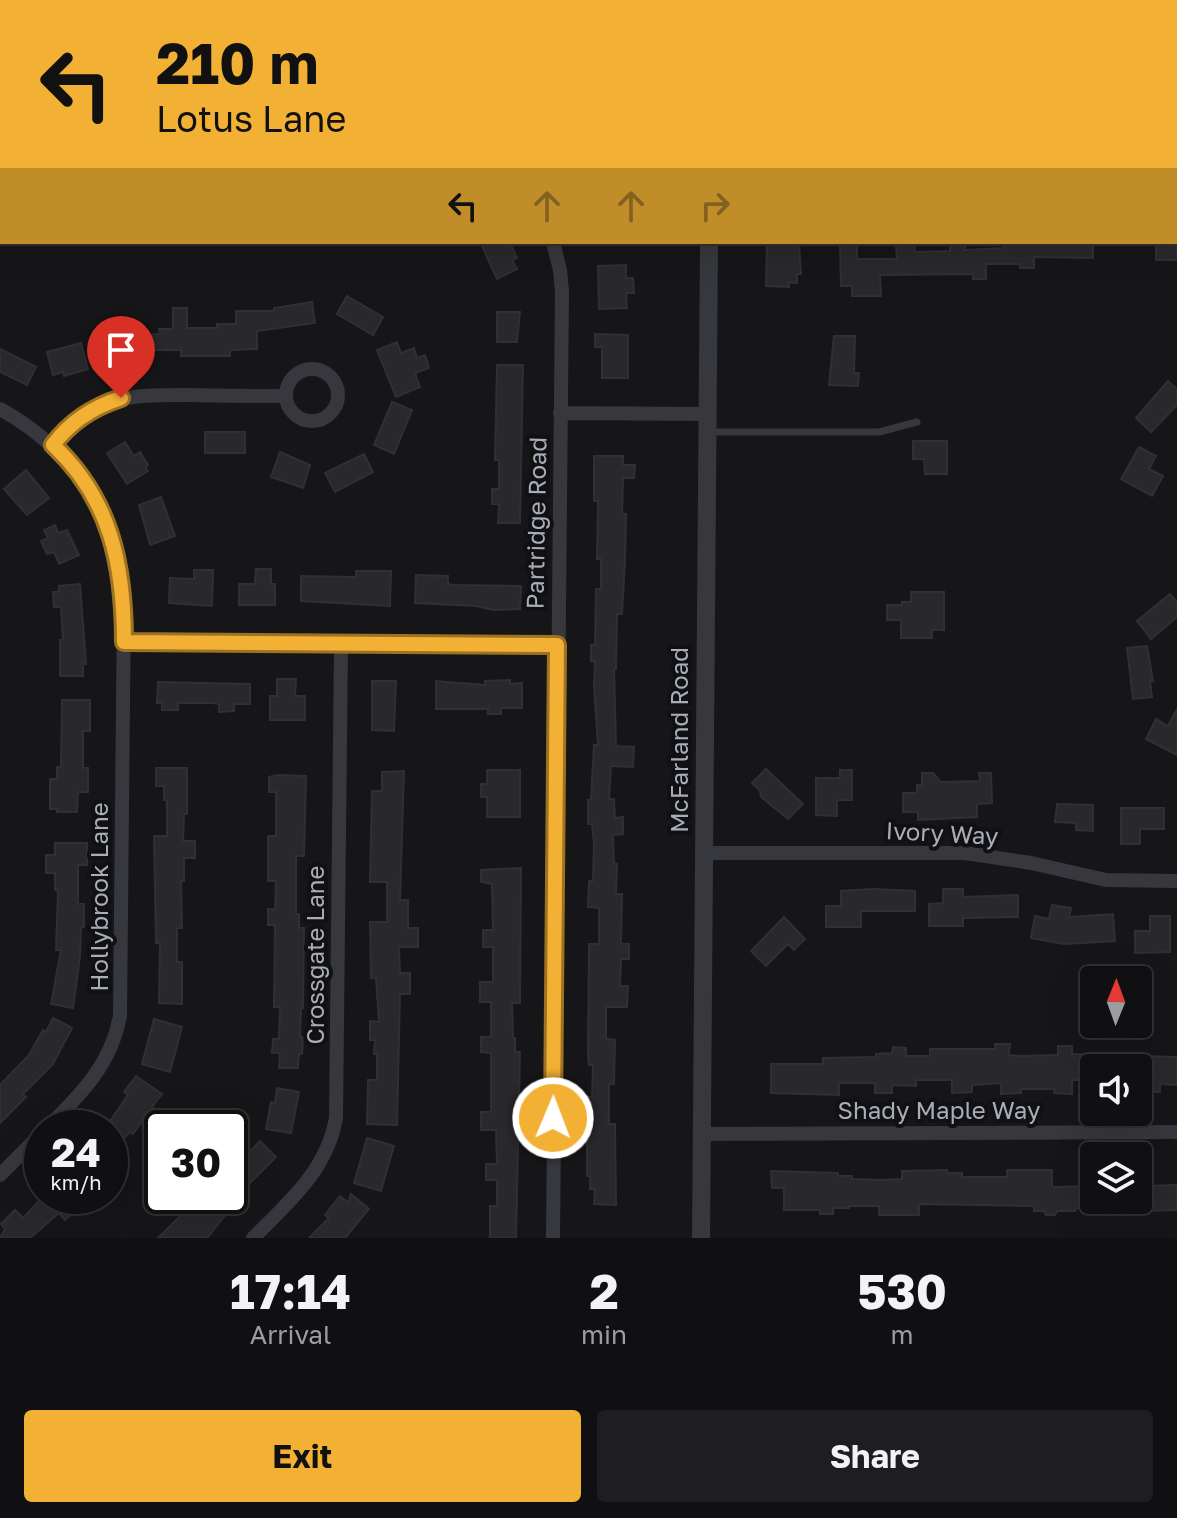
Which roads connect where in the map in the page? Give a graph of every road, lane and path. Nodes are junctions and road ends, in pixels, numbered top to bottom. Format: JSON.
{"nodes":[{"id":1,"x":553,"y":244,"type":"edge"},
{"id":2,"x":709,"y":244,"type":"edge"},
{"id":3,"x":286,"y":396,"type":"dead end"},
{"id":4,"x":0,"y":409,"type":"edge"},
{"id":5,"x":560,"y":413,"type":"junction"},
{"id":6,"x":917,"y":422,"type":"dead end"},
{"id":7,"x":707,"y":423,"type":"junction"},
{"id":8,"x":53,"y":445,"type":"junction"},
{"id":9,"x":124,"y":642,"type":"junction"},
{"id":10,"x":341,"y":644,"type":"junction"},
{"id":11,"x":557,"y":645,"type":"junction"},
{"id":12,"x":703,"y":853,"type":"junction"},
{"id":13,"x":1177,"y":881,"type":"edge"},
{"id":14,"x":64,"y":1110,"type":"edge"},
{"id":15,"x":1177,"y":1132,"type":"edge"},
{"id":16,"x":702,"y":1134,"type":"junction"},
{"id":17,"x":24,"y":1151,"type":"edge"},
{"id":18,"x":0,"y":1175,"type":"edge"},
{"id":19,"x":253,"y":1238,"type":"edge"},
{"id":20,"x":553,"y":1238,"type":"edge"},
{"id":21,"x":701,"y":1238,"type":"edge"}],
"edges":[{"from":1,"to":5,"type":"street","name":"Partridge Road"},
{"from":2,"to":7,"type":"street","name":"McFarland Road"},
{"from":3,"to":8,"type":"street"},
{"from":4,"to":8,"type":"street","name":"Hollybrook Lane"},
{"from":5,"to":7,"type":"street"},
{"from":5,"to":11,"type":"street","name":"Partridge Road"},
{"from":6,"to":7,"type":"lane"},
{"from":7,"to":12,"type":"street","name":"McFarland Road"},
{"from":8,"to":9,"type":"street","name":"Hollybrook Lane"},
{"from":9,"to":10,"type":"street"},
{"from":9,"to":14,"type":"street","name":"Hollybrook Lane"},
{"from":10,"to":11,"type":"street"},
{"from":10,"to":19,"type":"street","name":"Crossgate Lane"},
{"from":11,"to":20,"type":"street","name":"Partridge Road"},
{"from":12,"to":13,"type":"street","name":"Ivory Way"},
{"from":12,"to":16,"type":"street","name":"McFarland Road"},
{"from":15,"to":16,"type":"street","name":"Shady Maple Way"},
{"from":16,"to":21,"type":"street","name":"McFarland Road"},
{"from":17,"to":18,"type":"street"}]}
